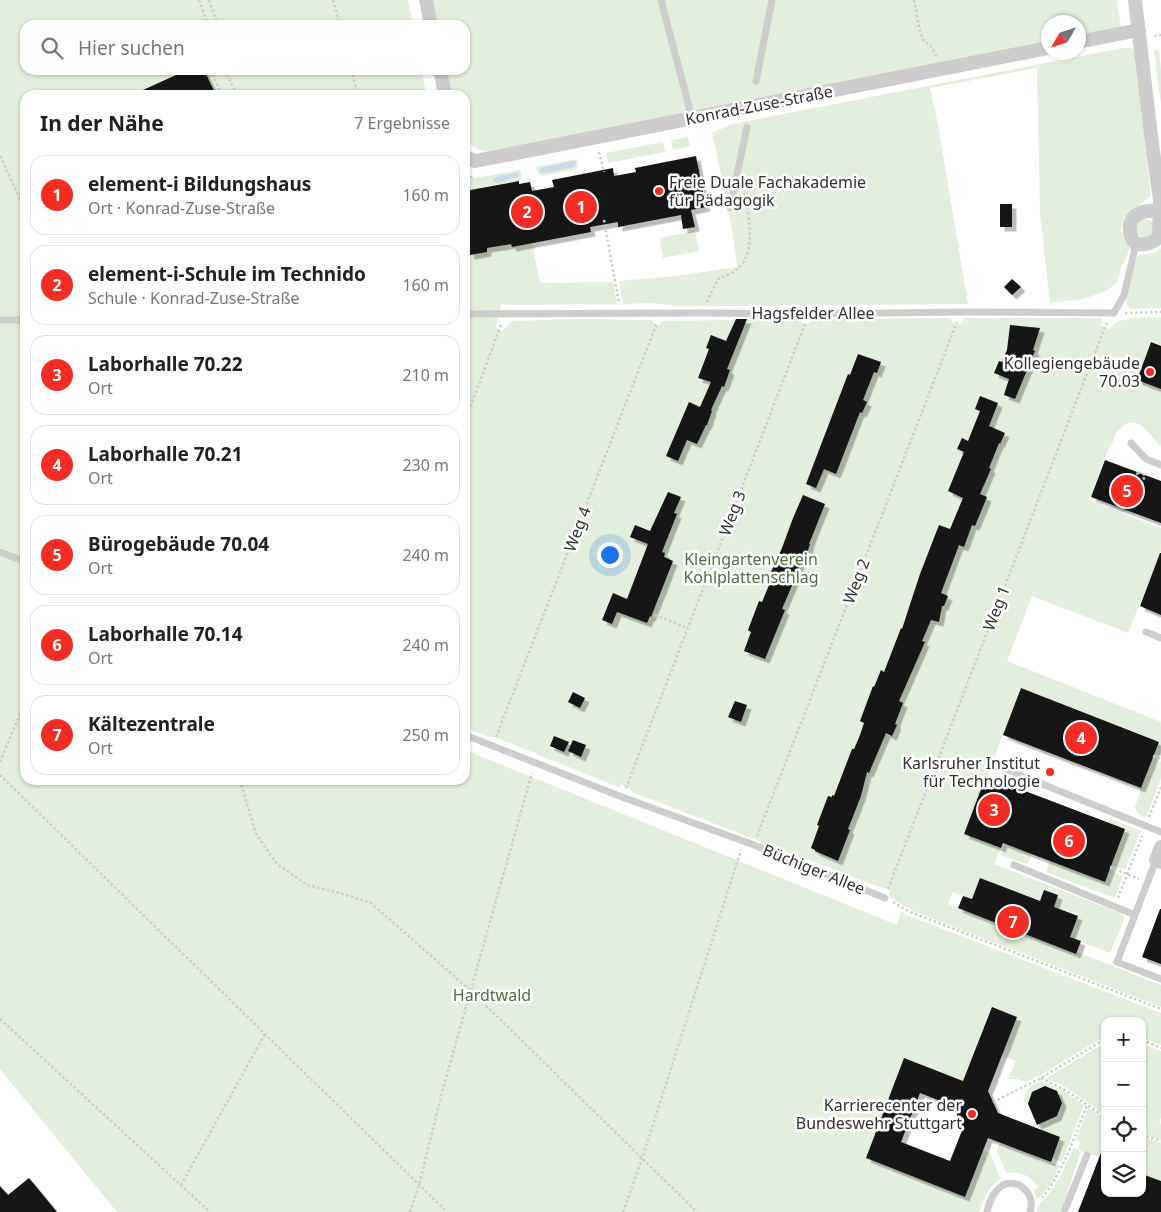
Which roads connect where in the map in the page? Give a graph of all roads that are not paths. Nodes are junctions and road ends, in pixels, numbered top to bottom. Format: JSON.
{"nodes":[{"id":1,"x":426,"y":0,"type":"edge"},
{"id":2,"x":661,"y":0,"type":"edge"},
{"id":3,"x":772,"y":0,"type":"edge"},
{"id":4,"x":1135,"y":0,"type":"edge"},
{"id":5,"x":430,"y":20,"type":"edge"},
{"id":6,"x":1139,"y":30,"type":"junction"},
{"id":7,"x":1086,"y":40,"type":"edge"},
{"id":8,"x":1041,"y":49,"type":"edge"},
{"id":9,"x":441,"y":75,"type":"edge"},
{"id":10,"x":756,"y":81,"type":"dead end"},
{"id":11,"x":443,"y":90,"type":"edge"},
{"id":12,"x":692,"y":118,"type":"junction"},
{"id":13,"x":747,"y":127,"type":"dead end"},
{"id":14,"x":1156,"y":144,"type":"edge"},
{"id":15,"x":470,"y":159,"type":"edge"},
{"id":16,"x":730,"y":208,"type":"dead end"},
{"id":17,"x":1160,"y":210,"type":"edge"},
{"id":18,"x":1136,"y":244,"type":"junction"},
{"id":19,"x":470,"y":314,"type":"edge"},
{"id":20,"x":0,"y":320,"type":"edge"},
{"id":21,"x":20,"y":320,"type":"edge"},
{"id":22,"x":1131,"y":443,"type":"dead end"},
{"id":23,"x":1161,"y":465,"type":"edge"},
{"id":24,"x":0,"y":552,"type":"edge"},
{"id":25,"x":20,"y":560,"type":"edge"},
{"id":26,"x":1146,"y":632,"type":"dead end"},
{"id":27,"x":1161,"y":638,"type":"edge"},
{"id":28,"x":470,"y":737,"type":"edge"},
{"id":29,"x":1004,"y":770,"type":"dead end"},
{"id":30,"x":1161,"y":832,"type":"edge"},
{"id":31,"x":1159,"y":856,"type":"edge"},
{"id":32,"x":1014,"y":865,"type":"dead end"},
{"id":33,"x":885,"y":898,"type":"road end"},
{"id":34,"x":1135,"y":915,"type":"junction"},
{"id":35,"x":1161,"y":979,"type":"edge"},
{"id":36,"x":1087,"y":1155,"type":"dead end"},
{"id":37,"x":1031,"y":1210,"type":"edge"},
{"id":38,"x":987,"y":1212,"type":"edge"},
{"id":39,"x":1064,"y":1212,"type":"edge"}],
"edges":[{"from":1,"to":5,"type":"street"},
{"from":2,"to":12,"type":"lane"},
{"from":3,"to":10,"type":"lane"},
{"from":4,"to":6,"type":"street"},
{"from":6,"to":7,"type":"street"},
{"from":6,"to":14,"type":"street"},
{"from":8,"to":12,"type":"street","name":"Konrad-Zuse-Straße"},
{"from":9,"to":11,"type":"street"},
{"from":12,"to":15,"type":"street","name":"Konrad-Zuse-Straße"},
{"from":13,"to":16,"type":"lane"},
{"from":14,"to":17,"type":"street"},
{"from":17,"to":18,"type":"street"},
{"from":17,"to":18,"type":"street"},
{"from":18,"to":19,"type":"lane","name":"Hagsfelder Allee"},
{"from":20,"to":21,"type":"lane"},
{"from":22,"to":23,"type":"lane"},
{"from":24,"to":25,"type":"lane"},
{"from":26,"to":27,"type":"lane"},
{"from":28,"to":33,"type":"lane","name":"Büchiger Allee"},
{"from":29,"to":30,"type":"lane"},
{"from":31,"to":34,"type":"lane"},
{"from":32,"to":34,"type":"lane"},
{"from":34,"to":35,"type":"lane"},
{"from":36,"to":39,"type":"lane"},
{"from":37,"to":38,"type":"lane"}]}
